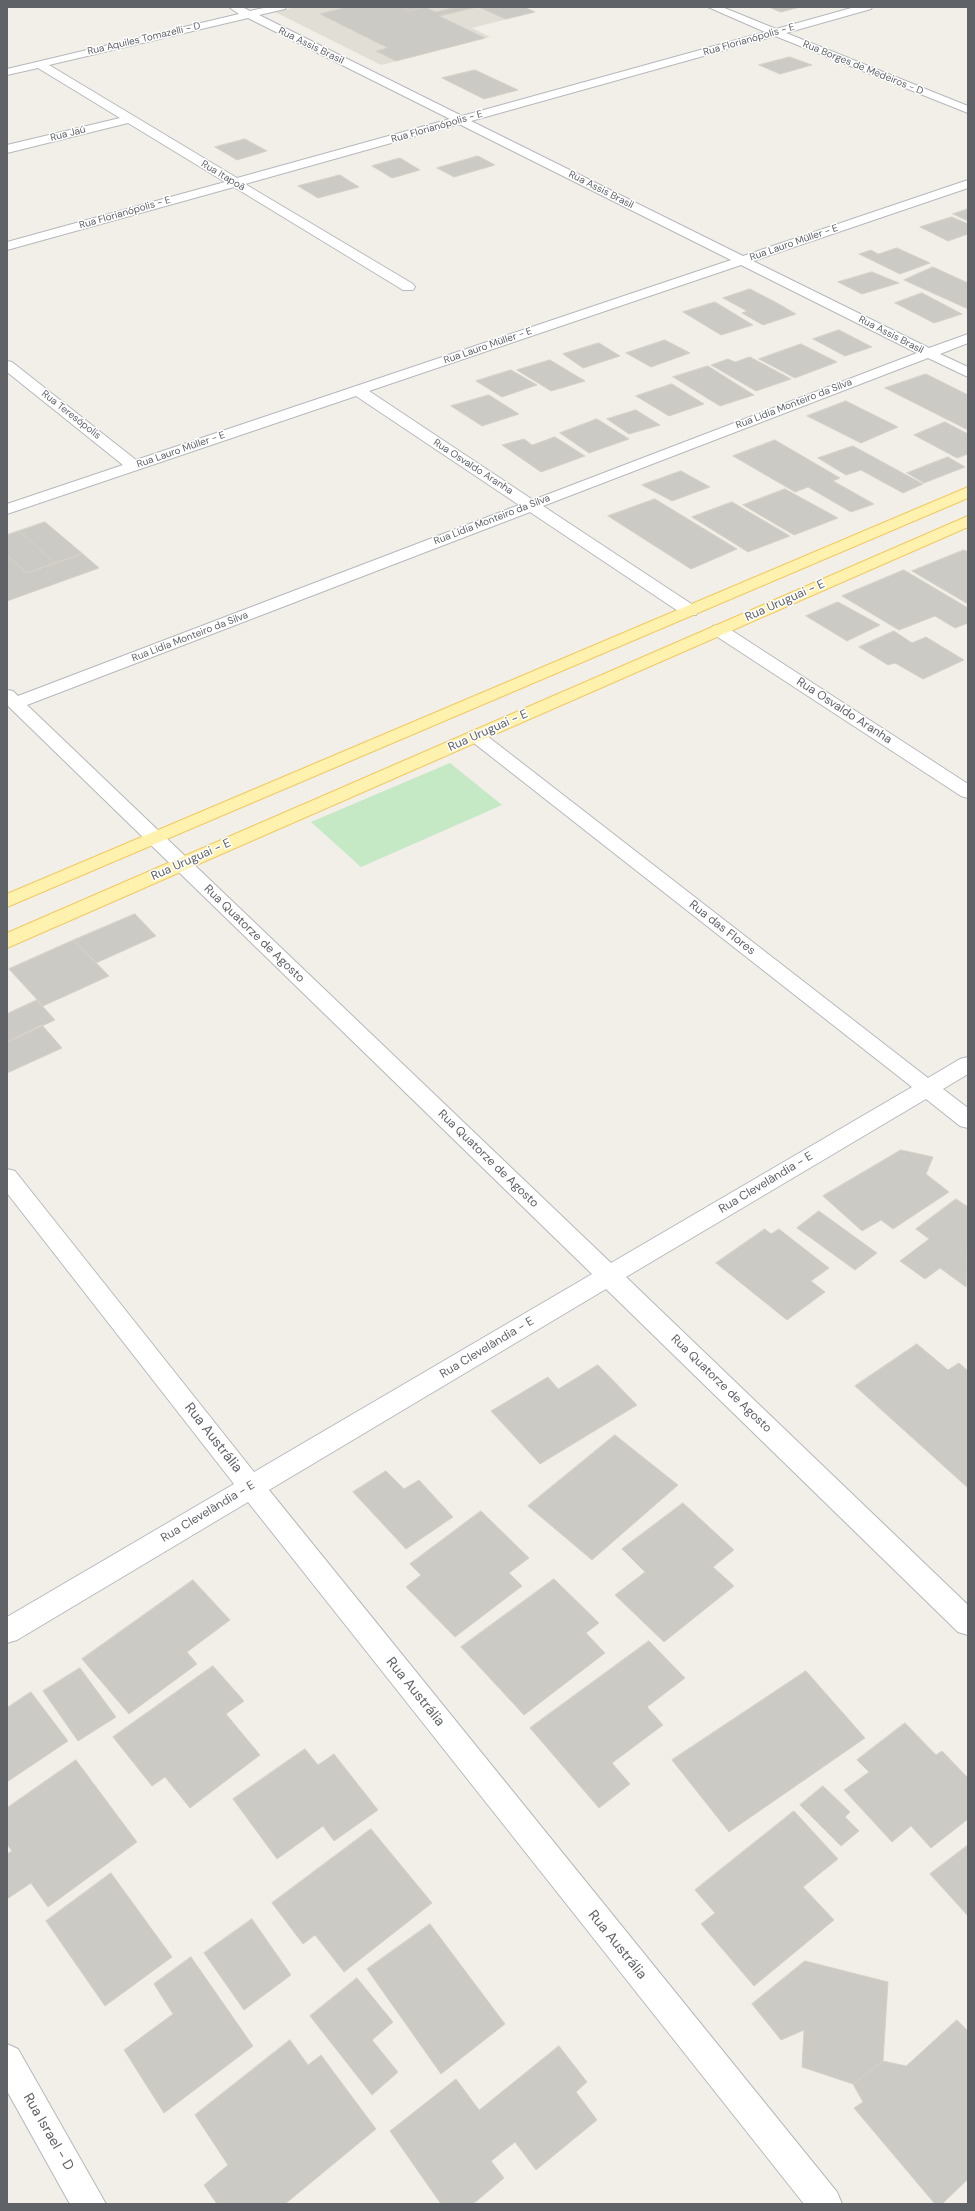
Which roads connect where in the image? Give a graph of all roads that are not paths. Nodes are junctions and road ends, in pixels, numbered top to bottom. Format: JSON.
{"nodes":[{"id":1,"x":234,"y":7,"type":"edge"},
{"id":2,"x":280,"y":7,"type":"edge"},
{"id":3,"x":713,"y":7,"type":"edge"},
{"id":4,"x":867,"y":7,"type":"edge"},
{"id":5,"x":249,"y":14,"type":"junction"},
{"id":6,"x":776,"y":32,"type":"junction"},
{"id":7,"x":39,"y":64,"type":"junction"},
{"id":8,"x":7,"y":72,"type":"edge"},
{"id":9,"x":968,"y":110,"type":"edge"},
{"id":10,"x":129,"y":119,"type":"junction"},
{"id":11,"x":460,"y":120,"type":"junction"},
{"id":12,"x":7,"y":149,"type":"edge"},
{"id":13,"x":235,"y":183,"type":"junction"},
{"id":14,"x":968,"y":184,"type":"edge"},
{"id":15,"x":7,"y":246,"type":"edge"},
{"id":16,"x":742,"y":260,"type":"junction"},
{"id":17,"x":408,"y":287,"type":"dead end"},
{"id":18,"x":968,"y":338,"type":"edge"},
{"id":19,"x":927,"y":353,"type":"junction"},
{"id":20,"x":7,"y":365,"type":"edge"},
{"id":21,"x":968,"y":373,"type":"edge"},
{"id":22,"x":357,"y":390,"type":"junction"},
{"id":23,"x":134,"y":466,"type":"junction"},
{"id":24,"x":968,"y":492,"type":"edge"},
{"id":25,"x":531,"y":506,"type":"junction"},
{"id":26,"x":7,"y":509,"type":"edge"},
{"id":27,"x":968,"y":521,"type":"edge"},
{"id":28,"x":690,"y":611,"type":"junction"},
{"id":29,"x":719,"y":630,"type":"junction"},
{"id":30,"x":11,"y":699,"type":"edge"},
{"id":31,"x":476,"y":736,"type":"junction"},
{"id":32,"x":968,"y":792,"type":"edge"},
{"id":33,"x":156,"y":838,"type":"junction"},
{"id":34,"x":182,"y":864,"type":"junction"},
{"id":35,"x":7,"y":901,"type":"edge"},
{"id":36,"x":7,"y":941,"type":"edge"},
{"id":37,"x":968,"y":1064,"type":"edge"},
{"id":38,"x":927,"y":1088,"type":"junction"},
{"id":39,"x":968,"y":1120,"type":"edge"},
{"id":40,"x":7,"y":1178,"type":"edge"},
{"id":41,"x":609,"y":1276,"type":"junction"},
{"id":42,"x":251,"y":1487,"type":"junction"},
{"id":43,"x":968,"y":1623,"type":"edge"},
{"id":44,"x":7,"y":1631,"type":"edge"},
{"id":45,"x":7,"y":2060,"type":"edge"},
{"id":46,"x":89,"y":2204,"type":"edge"},
{"id":47,"x":825,"y":2204,"type":"edge"}],
"edges":[{"from":1,"to":5,"type":"street","name":"Rua Assis Brasil"},
{"from":2,"to":5,"type":"street","name":"Rua Aquiles Tomazelli - D"},
{"from":3,"to":6,"type":"street","name":"Rua Borges de Medeiros - D"},
{"from":4,"to":6,"type":"street","name":"Rua Florianópolis - E"},
{"from":5,"to":7,"type":"street","name":"Rua Aquiles Tomazelli - D"},
{"from":5,"to":11,"type":"street","name":"Rua Assis Brasil"},
{"from":6,"to":9,"type":"street","name":"Rua Borges de Medeiros - D"},
{"from":6,"to":11,"type":"street","name":"Rua Florianópolis - E"},
{"from":7,"to":8,"type":"street","name":"Rua Aquiles Tomazelli - D"},
{"from":7,"to":10,"type":"street","name":"Rua Itapoã"},
{"from":10,"to":12,"type":"street","name":"Rua Jaú"},
{"from":10,"to":13,"type":"street","name":"Rua Itapoã"},
{"from":11,"to":13,"type":"street","name":"Rua Florianópolis - E"},
{"from":11,"to":16,"type":"street","name":"Rua Assis Brasil"},
{"from":13,"to":15,"type":"street","name":"Rua Florianópolis - E"},
{"from":13,"to":17,"type":"street","name":"Rua Itapoã"},
{"from":14,"to":16,"type":"street","name":"Rua Lauro Müller - E"},
{"from":16,"to":19,"type":"street","name":"Rua Assis Brasil"},
{"from":16,"to":22,"type":"street","name":"Rua Lauro Müller - E"},
{"from":18,"to":19,"type":"street","name":"Rua Lídia Monteiro da Silva"},
{"from":19,"to":21,"type":"street","name":"Rua Assis Brasil"},
{"from":19,"to":25,"type":"street","name":"Rua Lídia Monteiro da Silva"},
{"from":20,"to":23,"type":"street","name":"Rua Teresópolis"},
{"from":22,"to":23,"type":"street","name":"Rua Lauro Müller - E"},
{"from":22,"to":25,"type":"street","name":"Rua Osvaldo Aranha"},
{"from":23,"to":26,"type":"street","name":"Rua Lauro Müller - E"},
{"from":24,"to":28,"type":"main road"},
{"from":25,"to":28,"type":"street","name":"Rua Osvaldo Aranha"},
{"from":25,"to":30,"type":"street","name":"Rua Lídia Monteiro da Silva"},
{"from":27,"to":29,"type":"main road","name":"Rua Uruguai - E"},
{"from":28,"to":33,"type":"main road"},
{"from":29,"to":31,"type":"main road","name":"Rua Uruguai - E"},
{"from":29,"to":32,"type":"street","name":"Rua Osvaldo Aranha"},
{"from":30,"to":33,"type":"street","name":"Rua Quatorze de Agosto"},
{"from":31,"to":34,"type":"main road","name":"Rua Uruguai - E"},
{"from":31,"to":38,"type":"street","name":"Rua das Flores"},
{"from":33,"to":34,"type":"street","name":"Rua Quatorze de Agosto"},
{"from":33,"to":35,"type":"main road"},
{"from":34,"to":36,"type":"main road","name":"Rua Uruguai - E"},
{"from":34,"to":41,"type":"street","name":"Rua Quatorze de Agosto"},
{"from":37,"to":38,"type":"street","name":"Rua Clevelândia - E"},
{"from":38,"to":39,"type":"street","name":"Rua das Flores"},
{"from":38,"to":41,"type":"street","name":"Rua Clevelândia - E"},
{"from":40,"to":42,"type":"street","name":"Rua Austrália"},
{"from":41,"to":42,"type":"street","name":"Rua Clevelândia - E"},
{"from":41,"to":43,"type":"street","name":"Rua Quatorze de Agosto"},
{"from":42,"to":44,"type":"street","name":"Rua Clevelândia - E"},
{"from":42,"to":47,"type":"street","name":"Rua Austrália"},
{"from":45,"to":46,"type":"street","name":"Rua Israel - D"}]}
